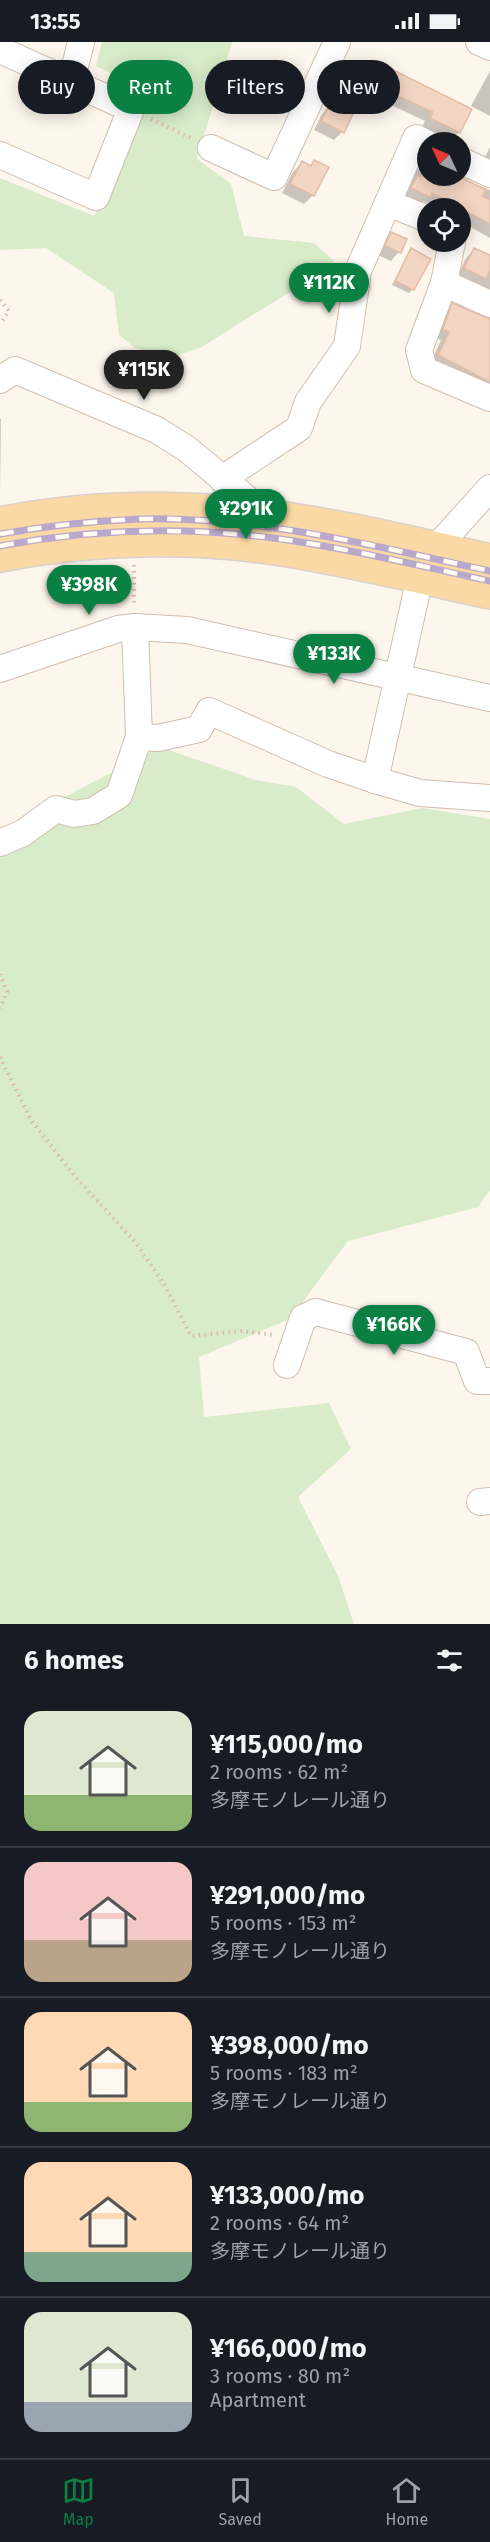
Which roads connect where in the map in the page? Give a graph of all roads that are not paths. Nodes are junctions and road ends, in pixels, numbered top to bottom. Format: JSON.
{"nodes":[{"id":1,"x":81,"y":42,"type":"edge"},
{"id":2,"x":337,"y":42,"type":"edge"},
{"id":3,"x":479,"y":42,"type":"edge"},
{"id":4,"x":490,"y":47,"type":"edge"},
{"id":5,"x":0,"y":50,"type":"edge"},
{"id":6,"x":23,"y":60,"type":"edge"},
{"id":7,"x":76,"y":60,"type":"edge"},
{"id":8,"x":95,"y":92,"type":"edge"},
{"id":9,"x":417,"y":138,"type":"edge"},
{"id":10,"x":211,"y":148,"type":"road end"},
{"id":11,"x":0,"y":155,"type":"edge"},
{"id":12,"x":471,"y":165,"type":"edge"},
{"id":13,"x":490,"y":174,"type":"edge"},
{"id":14,"x":388,"y":203,"type":"junction"},
{"id":15,"x":417,"y":215,"type":"edge"},
{"id":16,"x":450,"y":252,"type":"edge"},
{"id":17,"x":444,"y":283,"type":"junction"},
{"id":18,"x":490,"y":304,"type":"edge"},
{"id":19,"x":0,"y":380,"type":"edge"},
{"id":20,"x":490,"y":398,"type":"edge"},
{"id":21,"x":222,"y":479,"type":"junction"},
{"id":22,"x":490,"y":488,"type":"edge"},
{"id":23,"x":261,"y":516,"type":"junction"},
{"id":24,"x":0,"y":524,"type":"edge"},
{"id":25,"x":0,"y":555,"type":"edge"},
{"id":26,"x":490,"y":561,"type":"edge"},
{"id":27,"x":427,"y":563,"type":"junction"},
{"id":28,"x":490,"y":592,"type":"edge"},
{"id":29,"x":135,"y":627,"type":"junction"},
{"id":30,"x":0,"y":669,"type":"edge"},
{"id":31,"x":397,"y":677,"type":"junction"},
{"id":32,"x":490,"y":698,"type":"edge"},
{"id":33,"x":139,"y":737,"type":"junction"},
{"id":34,"x":375,"y":780,"type":"junction"},
{"id":35,"x":490,"y":798,"type":"edge"},
{"id":36,"x":0,"y":843,"type":"edge"},
{"id":37,"x":287,"y":1365,"type":"dead end"},
{"id":38,"x":490,"y":1381,"type":"edge"}],
"edges":[{"from":1,"to":7,"type":"street"},
{"from":2,"to":10,"type":"street"},
{"from":3,"to":4,"type":"street"},
{"from":5,"to":6,"type":"street"},
{"from":8,"to":11,"type":"street"},
{"from":9,"to":14,"type":"street"},
{"from":12,"to":13,"type":"street"},
{"from":14,"to":15,"type":"street"},
{"from":14,"to":21,"type":"street"},
{"from":16,"to":17,"type":"street"},
{"from":17,"to":18,"type":"street"},
{"from":17,"to":20,"type":"street"},
{"from":19,"to":21,"type":"street"},
{"from":21,"to":23,"type":"street"},
{"from":22,"to":27,"type":"street"},
{"from":23,"to":24,"type":"main road"},
{"from":23,"to":27,"type":"main road"},
{"from":25,"to":27,"type":"main road"},
{"from":26,"to":27,"type":"main road"},
{"from":27,"to":28,"type":"main road"},
{"from":27,"to":31,"type":"street"},
{"from":29,"to":30,"type":"street"},
{"from":29,"to":31,"type":"street"},
{"from":29,"to":33,"type":"street"},
{"from":31,"to":32,"type":"street"},
{"from":31,"to":34,"type":"street"},
{"from":33,"to":34,"type":"street"},
{"from":33,"to":36,"type":"street"},
{"from":34,"to":35,"type":"street"},
{"from":37,"to":38,"type":"street"}]}
